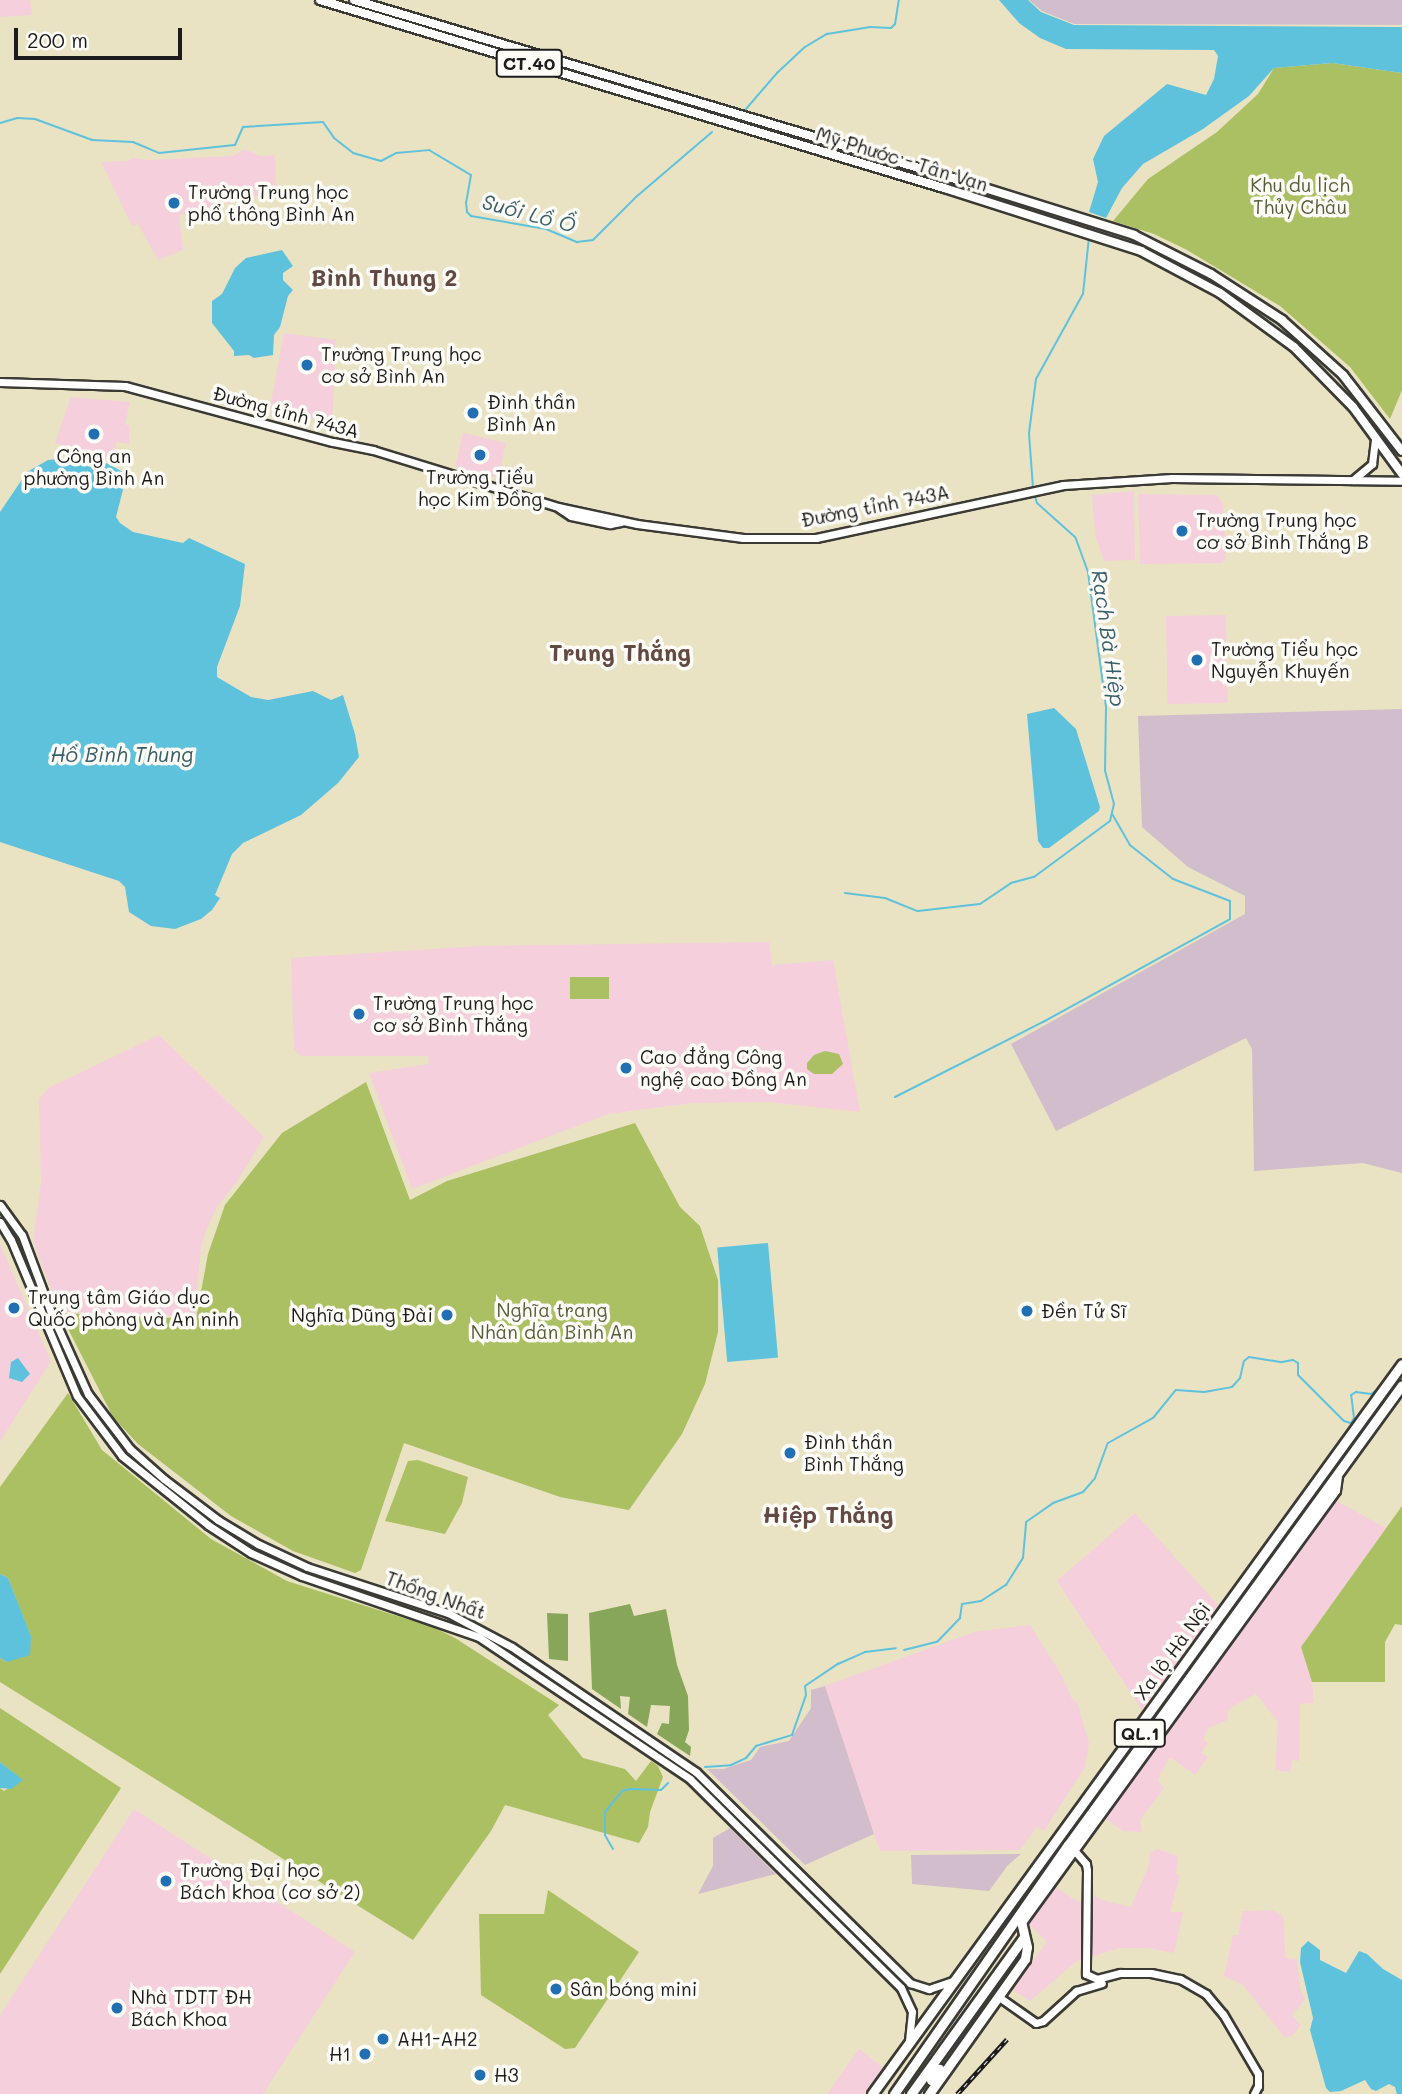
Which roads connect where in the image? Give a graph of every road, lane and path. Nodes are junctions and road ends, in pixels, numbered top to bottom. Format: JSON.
{"nodes":[{"id":1,"x":320,"y":0,"type":"edge"},
{"id":2,"x":354,"y":0,"type":"edge"},
{"id":3,"x":337,"y":3,"type":"edge"},
{"id":4,"x":1282,"y":320,"type":"junction"},
{"id":5,"x":1273,"y":331,"type":"junction"},
{"id":6,"x":0,"y":382,"type":"edge"},
{"id":7,"x":1387,"y":429,"type":"junction"},
{"id":8,"x":1375,"y":435,"type":"junction"},
{"id":9,"x":1402,"y":437,"type":"edge"},
{"id":10,"x":1402,"y":451,"type":"edge"},
{"id":11,"x":1402,"y":474,"type":"edge"},
{"id":12,"x":1353,"y":481,"type":"junction"},
{"id":13,"x":1402,"y":481,"type":"edge"},
{"id":14,"x":0,"y":1205,"type":"edge"},
{"id":15,"x":12,"y":1218,"type":"junction"},
{"id":16,"x":1,"y":1223,"type":"edge"},
{"id":17,"x":1402,"y":1364,"type":"edge"},
{"id":18,"x":1402,"y":1372,"type":"edge"},
{"id":19,"x":1402,"y":1385,"type":"edge"},
{"id":20,"x":1402,"y":1395,"type":"edge"},
{"id":21,"x":1386,"y":1408,"type":"junction"},
{"id":22,"x":361,"y":1585,"type":"junction"},
{"id":23,"x":359,"y":1597,"type":"junction"},
{"id":24,"x":1196,"y":1651,"type":"junction"},
{"id":25,"x":713,"y":1792,"type":"junction"},
{"id":26,"x":1071,"y":1848,"type":"junction"},
{"id":27,"x":1044,"y":1861,"type":"junction"},
{"id":28,"x":1019,"y":1920,"type":"junction"},
{"id":29,"x":1024,"y":1937,"type":"junction"},
{"id":30,"x":1027,"y":1947,"type":"junction"},
{"id":31,"x":957,"y":1976,"type":"junction"},
{"id":32,"x":899,"y":1980,"type":"junction"},
{"id":33,"x":999,"y":1997,"type":"junction"},
{"id":34,"x":979,"y":2014,"type":"tunnel mouth"},
{"id":35,"x":933,"y":2015,"type":"junction"},
{"id":36,"x":908,"y":2045,"type":"junction"},
{"id":37,"x":939,"y":2069,"type":"tunnel mouth"},
{"id":38,"x":931,"y":2080,"type":"tunnel mouth"},
{"id":39,"x":874,"y":2094,"type":"edge"},
{"id":40,"x":894,"y":2094,"type":"edge"},
{"id":41,"x":911,"y":2094,"type":"edge"},
{"id":42,"x":929,"y":2094,"type":"edge"},
{"id":43,"x":1251,"y":2094,"type":"edge"}],
"edges":[{"from":1,"to":3,"type":"main road","name":"Mỹ Phước - Tân Vạn","number":"CT.40"},
{"from":2,"to":4,"type":"main road","name":"Mỹ Phước - Tân Vạn","number":"CT.40"},
{"from":3,"to":5,"type":"main road","name":"Mỹ Phước - Tân Vạn","number":"CT.40"},
{"from":4,"to":5,"type":"main road"},
{"from":4,"to":7,"type":"main road","name":"Mỹ Phước - Tân Vạn"},
{"from":5,"to":8,"type":"main road","name":"Mỹ Phước - Tân Vạn"},
{"from":6,"to":12,"type":"main road","name":"Đường tỉnh 743A"},
{"from":7,"to":9,"type":"main road","name":"Mỹ Phước - Tân Vạn"},
{"from":7,"to":10,"type":"main road","name":"Mỹ Phước - Tân Vạn"},
{"from":8,"to":11,"type":"main road","name":"Mỹ Phước - Tân Vạn"},
{"from":8,"to":12,"type":"main road"},
{"from":12,"to":13,"type":"main road"},
{"from":14,"to":15,"type":"main road","name":"Thống Nhất"},
{"from":15,"to":16,"type":"main road"},
{"from":15,"to":22,"type":"main road","name":"Thống Nhất"},
{"from":16,"to":23,"type":"main road","name":"Thống Nhất"},
{"from":17,"to":24,"type":"highway","name":"Xa lộ Hà Nội","number":"QL.1"},
{"from":18,"to":24,"type":"highway","name":"Xa lộ Hà Nội","number":"QL.1"},
{"from":19,"to":21,"type":"highway","name":"Xa lộ Hà Nội","number":"QL.1"},
{"from":20,"to":21,"type":"highway","name":"Xa lộ Hà Nội","number":"QL.1"},
{"from":21,"to":26,"type":"highway","name":"Xa lộ Hà Nội","number":"QL.1"},
{"from":22,"to":23,"type":"main road"},
{"from":22,"to":25,"type":"main road","name":"Thống Nhất"},
{"from":23,"to":25,"type":"main road","name":"Thống Nhất"},
{"from":24,"to":27,"type":"highway","name":"Xa lộ Hà Nội","number":"QL.1"},
{"from":25,"to":32,"type":"main road","name":"Thống Nhất"},
{"from":26,"to":28,"type":"highway","name":"Xa lộ Hà Nội","number":"QL.1"},
{"from":26,"to":43,"type":"main road"},
{"from":27,"to":31,"type":"highway","name":"Xa lộ Hà Nội","number":"QL.1"},
{"from":27,"to":35,"type":"highway","name":"Xa lộ Hà Nội","number":"QL.1"},
{"from":28,"to":29,"type":"highway"},
{"from":28,"to":40,"type":"highway","name":"Xa lộ Hà Nội","number":"QL.1"},
{"from":29,"to":30,"type":"highway"},
{"from":29,"to":41,"type":"highway"},
{"from":30,"to":33,"type":"highway"},
{"from":30,"to":34,"type":"highway"},
{"from":31,"to":32,"type":"main road","name":"Thống Nhất"},
{"from":31,"to":35,"type":"highway","name":"Xa lộ Hà Nội","number":"QL.1"},
{"from":32,"to":36,"type":"main road","name":"Thống Nhất"},
{"from":33,"to":42,"type":"highway"},
{"from":33,"to":43,"type":"main road"},
{"from":35,"to":36,"type":"highway","name":"Xa lộ Hà Nội","number":"QL.1"},
{"from":35,"to":39,"type":"highway","name":"Xa lộ Hà Nội","number":"QL.1"},
{"from":36,"to":39,"type":"highway","name":"Xa lộ Hà Nội","number":"QL.1"},
{"from":37,"to":38,"type":"highway"}]}
